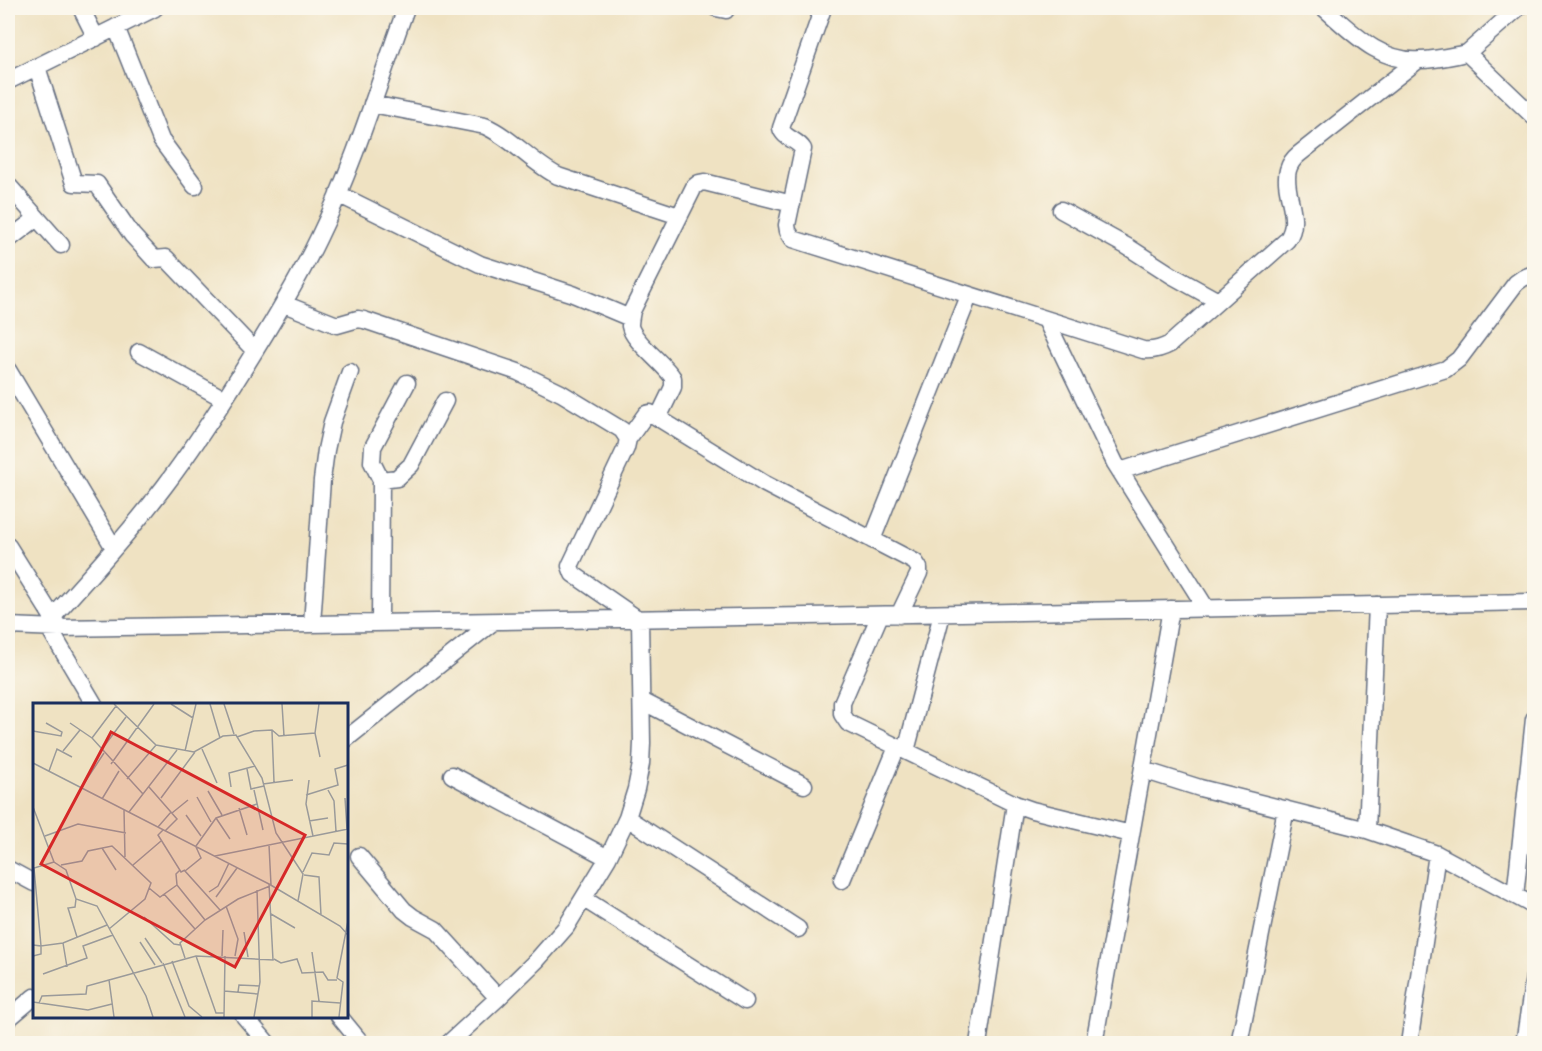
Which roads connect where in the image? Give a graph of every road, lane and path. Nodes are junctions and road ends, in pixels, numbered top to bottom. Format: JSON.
{"nodes":[{"id":1,"x":81,"y":8,"type":"edge"},
{"id":2,"x":155,"y":8,"type":"edge"},
{"id":3,"x":406,"y":8,"type":"edge"},
{"id":4,"x":823,"y":8,"type":"edge"},
{"id":5,"x":1324,"y":8,"type":"edge"},
{"id":6,"x":1518,"y":8,"type":"edge"},
{"id":7,"x":117,"y":27,"type":"junction"},
{"id":8,"x":96,"y":38,"type":"junction"},
{"id":9,"x":1467,"y":53,"type":"junction"},
{"id":10,"x":1417,"y":61,"type":"junction"},
{"id":11,"x":38,"y":67,"type":"junction"},
{"id":12,"x":8,"y":81,"type":"edge"},
{"id":13,"x":372,"y":104,"type":"junction"},
{"id":14,"x":1534,"y":117,"type":"edge"},
{"id":15,"x":8,"y":185,"type":"edge"},
{"id":16,"x":195,"y":186,"type":"dead end"},
{"id":17,"x":338,"y":194,"type":"junction"},
{"id":18,"x":792,"y":204,"type":"junction"},
{"id":19,"x":1061,"y":210,"type":"dead end"},
{"id":20,"x":680,"y":216,"type":"junction"},
{"id":21,"x":37,"y":218,"type":"junction"},
{"id":22,"x":8,"y":240,"type":"edge"},
{"id":23,"x":61,"y":245,"type":"dead end"},
{"id":24,"x":1534,"y":274,"type":"edge"},
{"id":25,"x":969,"y":296,"type":"junction"},
{"id":26,"x":1218,"y":301,"type":"junction"},
{"id":27,"x":284,"y":304,"type":"junction"},
{"id":28,"x":630,"y":318,"type":"junction"},
{"id":29,"x":1046,"y":320,"type":"junction"},
{"id":30,"x":255,"y":351,"type":"junction"},
{"id":31,"x":139,"y":352,"type":"dead end"},
{"id":32,"x":8,"y":370,"type":"edge"},
{"id":33,"x":350,"y":372,"type":"dead end"},
{"id":34,"x":407,"y":383,"type":"dead end"},
{"id":35,"x":224,"y":399,"type":"junction"},
{"id":36,"x":445,"y":401,"type":"dead end"},
{"id":37,"x":658,"y":418,"type":"junction"},
{"id":38,"x":628,"y":439,"type":"junction"},
{"id":39,"x":1120,"y":471,"type":"junction"},
{"id":40,"x":381,"y":480,"type":"junction"},
{"id":41,"x":872,"y":540,"type":"junction"},
{"id":42,"x":8,"y":546,"type":"edge"},
{"id":43,"x":114,"y":548,"type":"junction"},
{"id":44,"x":1534,"y":602,"type":"edge"},
{"id":45,"x":1377,"y":605,"type":"junction"},
{"id":46,"x":1206,"y":608,"type":"junction"},
{"id":47,"x":1171,"y":609,"type":"junction"},
{"id":48,"x":942,"y":614,"type":"junction"},
{"id":49,"x":880,"y":615,"type":"junction"},
{"id":50,"x":899,"y":615,"type":"junction"},
{"id":51,"x":639,"y":619,"type":"junction"},
{"id":52,"x":493,"y":622,"type":"junction"},
{"id":53,"x":53,"y":624,"type":"junction"},
{"id":54,"x":312,"y":624,"type":"junction"},
{"id":55,"x":380,"y":624,"type":"junction"},
{"id":56,"x":8,"y":626,"type":"edge"},
{"id":57,"x":642,"y":701,"type":"junction"},
{"id":58,"x":93,"y":703,"type":"edge"},
{"id":59,"x":1534,"y":719,"type":"edge"},
{"id":60,"x":348,"y":737,"type":"edge"},
{"id":61,"x":902,"y":749,"type":"junction"},
{"id":62,"x":1143,"y":770,"type":"junction"},
{"id":63,"x":452,"y":775,"type":"dead end"},
{"id":64,"x":804,"y":785,"type":"dead end"},
{"id":65,"x":1015,"y":804,"type":"junction"},
{"id":66,"x":1286,"y":809,"type":"junction"},
{"id":67,"x":627,"y":818,"type":"junction"},
{"id":68,"x":1367,"y":830,"type":"junction"},
{"id":69,"x":1131,"y":834,"type":"junction"},
{"id":70,"x":1437,"y":854,"type":"junction"},
{"id":71,"x":359,"y":856,"type":"dead end"},
{"id":72,"x":608,"y":858,"type":"junction"},
{"id":73,"x":8,"y":870,"type":"edge"},
{"id":74,"x":842,"y":880,"type":"dead end"},
{"id":75,"x":33,"y":882,"type":"edge"},
{"id":76,"x":1515,"y":896,"type":"junction"},
{"id":77,"x":584,"y":899,"type":"junction"},
{"id":78,"x":1534,"y":906,"type":"edge"},
{"id":79,"x":798,"y":929,"type":"dead end"},
{"id":80,"x":1534,"y":977,"type":"edge"},
{"id":81,"x":33,"y":998,"type":"edge"},
{"id":82,"x":498,"y":998,"type":"junction"},
{"id":83,"x":745,"y":1001,"type":"dead end"},
{"id":84,"x":245,"y":1018,"type":"edge"},
{"id":85,"x":340,"y":1018,"type":"edge"},
{"id":86,"x":8,"y":1019,"type":"edge"},
{"id":87,"x":268,"y":1044,"type":"edge"},
{"id":88,"x":362,"y":1044,"type":"edge"},
{"id":89,"x":448,"y":1044,"type":"edge"},
{"id":90,"x":978,"y":1044,"type":"edge"},
{"id":91,"x":1094,"y":1044,"type":"edge"},
{"id":92,"x":1239,"y":1044,"type":"edge"},
{"id":93,"x":1409,"y":1044,"type":"edge"},
{"id":94,"x":1524,"y":1044,"type":"edge"}],
"edges":[{"from":1,"to":8,"type":"street"},
{"from":2,"to":7,"type":"street"},
{"from":3,"to":13,"type":"street"},
{"from":4,"to":18,"type":"street"},
{"from":5,"to":10,"type":"street"},
{"from":6,"to":9,"type":"street"},
{"from":7,"to":8,"type":"street"},
{"from":7,"to":16,"type":"street"},
{"from":8,"to":11,"type":"street"},
{"from":9,"to":10,"type":"street"},
{"from":9,"to":14,"type":"street"},
{"from":10,"to":26,"type":"street"},
{"from":11,"to":12,"type":"street"},
{"from":11,"to":30,"type":"street"},
{"from":13,"to":17,"type":"street"},
{"from":13,"to":20,"type":"street"},
{"from":15,"to":21,"type":"street"},
{"from":17,"to":27,"type":"street"},
{"from":17,"to":28,"type":"street"},
{"from":18,"to":20,"type":"street"},
{"from":18,"to":25,"type":"street"},
{"from":19,"to":26,"type":"street"},
{"from":20,"to":28,"type":"street"},
{"from":21,"to":22,"type":"street"},
{"from":21,"to":23,"type":"street"},
{"from":24,"to":39,"type":"street"},
{"from":25,"to":29,"type":"street"},
{"from":25,"to":41,"type":"street"},
{"from":26,"to":29,"type":"street"},
{"from":27,"to":30,"type":"street"},
{"from":27,"to":38,"type":"street"},
{"from":28,"to":37,"type":"street"},
{"from":29,"to":39,"type":"street"},
{"from":30,"to":35,"type":"street"},
{"from":31,"to":35,"type":"street"},
{"from":32,"to":43,"type":"street"},
{"from":33,"to":54,"type":"street"},
{"from":34,"to":40,"type":"street"},
{"from":35,"to":43,"type":"street"},
{"from":36,"to":40,"type":"street"},
{"from":37,"to":38,"type":"street"},
{"from":37,"to":41,"type":"street"},
{"from":38,"to":51,"type":"street"},
{"from":39,"to":46,"type":"street"},
{"from":40,"to":55,"type":"street"},
{"from":41,"to":50,"type":"street"},
{"from":42,"to":53,"type":"street"},
{"from":43,"to":53,"type":"street"},
{"from":44,"to":45,"type":"street"},
{"from":45,"to":46,"type":"street"},
{"from":45,"to":68,"type":"street"},
{"from":46,"to":47,"type":"street"},
{"from":47,"to":48,"type":"street"},
{"from":47,"to":62,"type":"street"},
{"from":48,"to":50,"type":"street"},
{"from":48,"to":61,"type":"street"},
{"from":49,"to":50,"type":"street"},
{"from":49,"to":51,"type":"street"},
{"from":49,"to":61,"type":"street"},
{"from":51,"to":52,"type":"street"},
{"from":51,"to":57,"type":"street"},
{"from":52,"to":55,"type":"street"},
{"from":52,"to":60,"type":"street"},
{"from":53,"to":54,"type":"street"},
{"from":53,"to":56,"type":"street"},
{"from":53,"to":58,"type":"street"},
{"from":54,"to":55,"type":"street"},
{"from":57,"to":64,"type":"street"},
{"from":57,"to":67,"type":"street"},
{"from":59,"to":76,"type":"street"},
{"from":61,"to":65,"type":"street"},
{"from":61,"to":74,"type":"street"},
{"from":62,"to":66,"type":"street"},
{"from":62,"to":69,"type":"street"},
{"from":63,"to":72,"type":"street"},
{"from":65,"to":69,"type":"street"},
{"from":65,"to":90,"type":"street"},
{"from":66,"to":68,"type":"street"},
{"from":66,"to":92,"type":"street"},
{"from":67,"to":72,"type":"street"},
{"from":67,"to":79,"type":"street"},
{"from":68,"to":70,"type":"street"},
{"from":69,"to":91,"type":"street"},
{"from":70,"to":76,"type":"street"},
{"from":70,"to":93,"type":"street"},
{"from":71,"to":82,"type":"street"},
{"from":72,"to":77,"type":"street"},
{"from":73,"to":75,"type":"street"},
{"from":76,"to":78,"type":"street"},
{"from":77,"to":82,"type":"street"},
{"from":77,"to":83,"type":"street"},
{"from":80,"to":94,"type":"street"},
{"from":81,"to":86,"type":"street"},
{"from":82,"to":89,"type":"street"},
{"from":84,"to":87,"type":"street"},
{"from":85,"to":88,"type":"street"}]}
